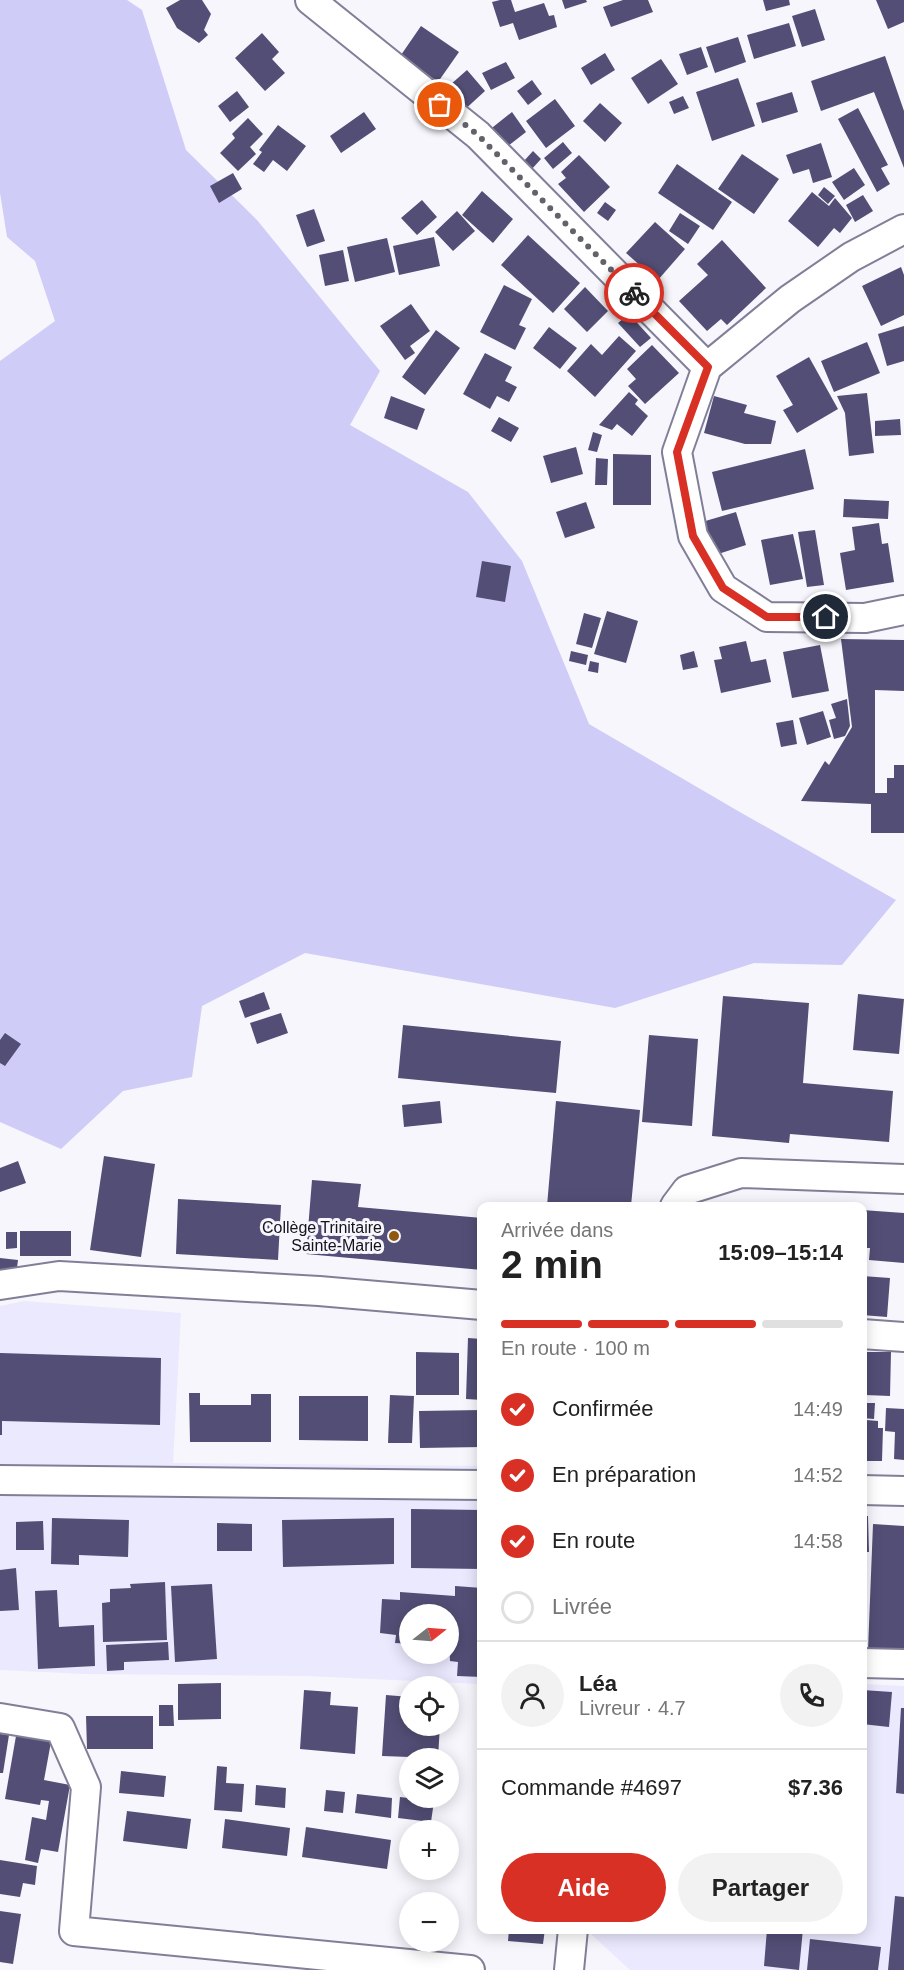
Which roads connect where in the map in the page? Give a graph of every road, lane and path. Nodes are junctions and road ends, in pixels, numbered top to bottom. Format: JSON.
{"nodes":[{"id":1,"x":310,"y":0,"type":"edge"},
{"id":2,"x":904,"y":229,"type":"edge"},
{"id":3,"x":708,"y":367,"type":"junction"},
{"id":4,"x":904,"y":610,"type":"edge"},
{"id":5,"x":904,"y":1179,"type":"edge"},
{"id":6,"x":678,"y":1202,"type":"edge"},
{"id":7,"x":0,"y":1285,"type":"edge"},
{"id":8,"x":477,"y":1305,"type":"edge"},
{"id":9,"x":867,"y":1334,"type":"edge"},
{"id":10,"x":904,"y":1337,"type":"edge"},
{"id":11,"x":0,"y":1480,"type":"edge"},
{"id":12,"x":477,"y":1485,"type":"edge"},
{"id":13,"x":867,"y":1490,"type":"edge"},
{"id":14,"x":904,"y":1491,"type":"edge"},
{"id":15,"x":867,"y":1663,"type":"edge"},
{"id":16,"x":904,"y":1664,"type":"edge"},
{"id":17,"x":0,"y":1718,"type":"edge"},
{"id":18,"x":573,"y":1934,"type":"edge"},
{"id":19,"x":470,"y":1970,"type":"edge"},
{"id":20,"x":570,"y":1970,"type":"edge"}],
"edges":[{"from":1,"to":3,"type":"street"},
{"from":2,"to":3,"type":"street"},
{"from":3,"to":4,"type":"street"},
{"from":5,"to":6,"type":"street"},
{"from":7,"to":8,"type":"street"},
{"from":9,"to":10,"type":"street"},
{"from":11,"to":12,"type":"street"},
{"from":13,"to":14,"type":"street"},
{"from":15,"to":16,"type":"street"},
{"from":17,"to":19,"type":"street"},
{"from":18,"to":20,"type":"street"}]}
